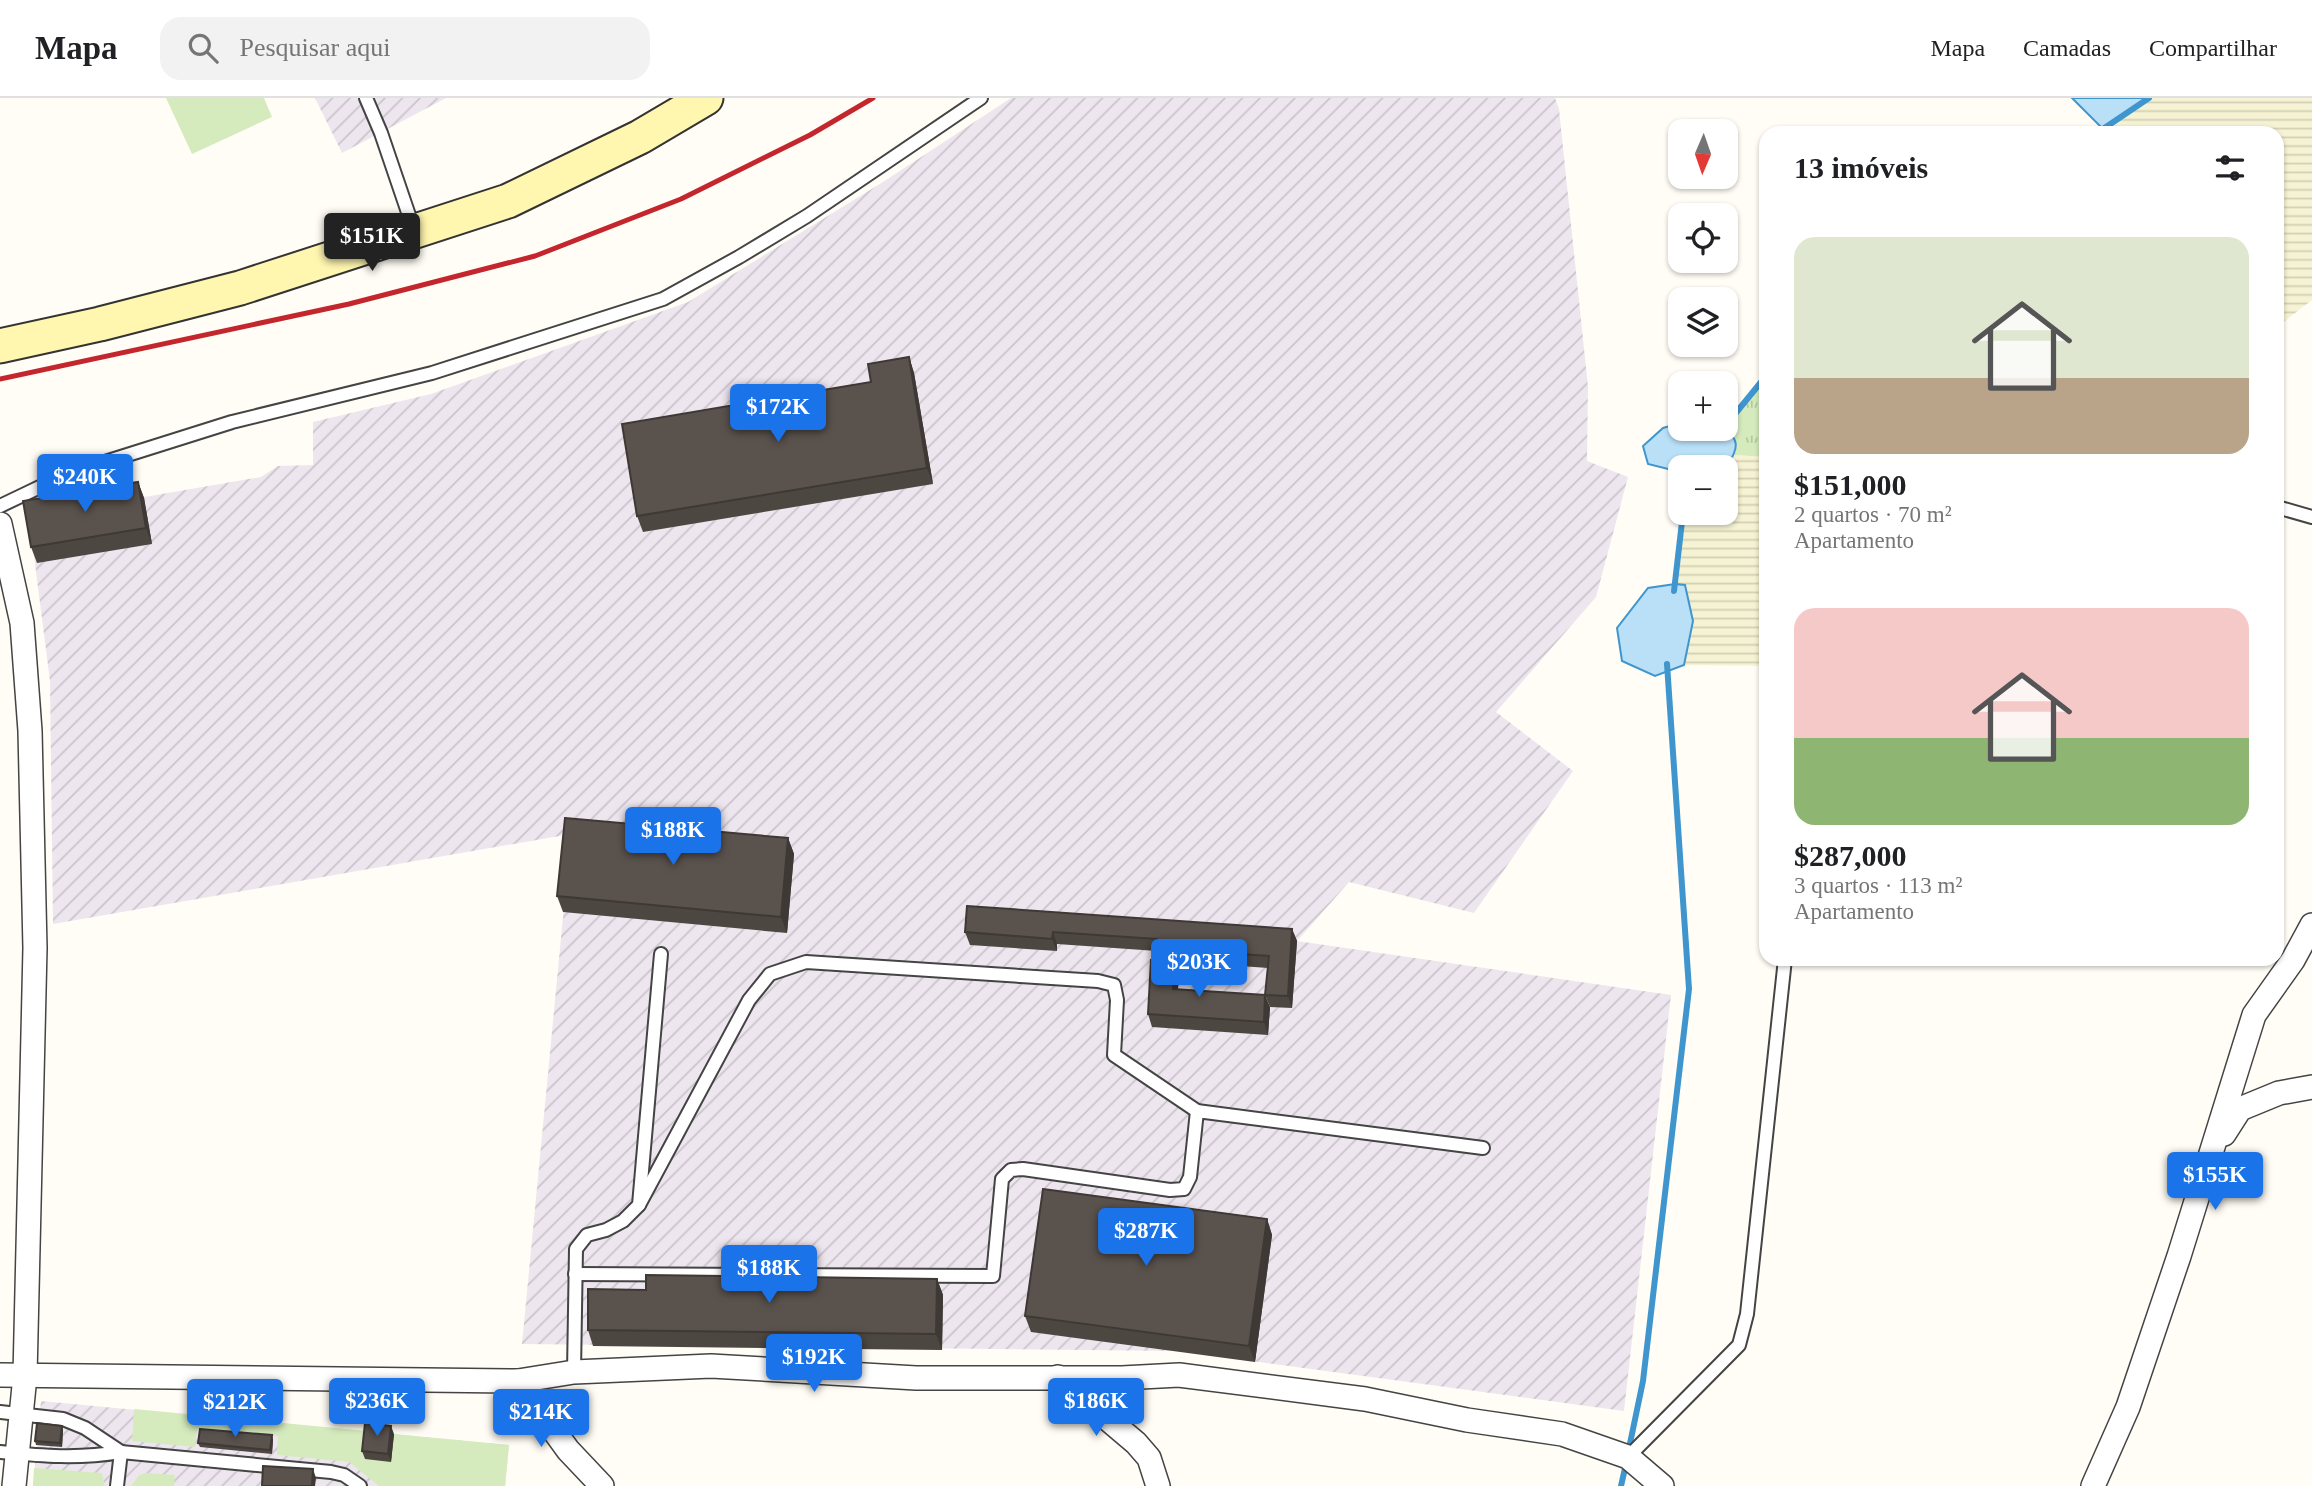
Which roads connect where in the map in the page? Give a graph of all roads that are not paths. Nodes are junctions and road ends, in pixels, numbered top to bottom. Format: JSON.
{"nodes":[{"id":1,"x":366,"y":98,"type":"edge"},
{"id":2,"x":706,"y":98,"type":"edge"},
{"id":3,"x":981,"y":98,"type":"edge"},
{"id":4,"x":415,"y":230,"type":"junction"},
{"id":5,"x":0,"y":346,"type":"edge"},
{"id":6,"x":0,"y":506,"type":"edge"},
{"id":7,"x":2284,"y":510,"type":"edge"},
{"id":8,"x":2312,"y":517,"type":"edge"},
{"id":9,"x":0,"y":524,"type":"edge"},
{"id":10,"x":2312,"y":925,"type":"edge"},
{"id":11,"x":661,"y":954,"type":"dead end"},
{"id":12,"x":1784,"y":966,"type":"edge"},
{"id":13,"x":2312,"y":1087,"type":"edge"},
{"id":14,"x":1197,"y":1111,"type":"junction"},
{"id":15,"x":1483,"y":1148,"type":"dead end"},
{"id":16,"x":2210,"y":1154,"type":"junction"},
{"id":17,"x":639,"y":1205,"type":"junction"},
{"id":18,"x":575,"y":1274,"type":"junction"},
{"id":19,"x":574,"y":1372,"type":"junction"},
{"id":20,"x":0,"y":1375,"type":"edge"},
{"id":21,"x":25,"y":1376,"type":"junction"},
{"id":22,"x":1058,"y":1377,"type":"junction"},
{"id":23,"x":518,"y":1381,"type":"junction"},
{"id":24,"x":11,"y":1413,"type":"edge"},
{"id":25,"x":121,"y":1452,"type":"junction"},
{"id":26,"x":9,"y":1453,"type":"edge"},
{"id":27,"x":1628,"y":1457,"type":"junction"},
{"id":28,"x":14,"y":1486,"type":"edge"},
{"id":29,"x":117,"y":1486,"type":"edge"},
{"id":30,"x":360,"y":1486,"type":"edge"},
{"id":31,"x":602,"y":1486,"type":"edge"},
{"id":32,"x":1158,"y":1486,"type":"edge"},
{"id":33,"x":1662,"y":1486,"type":"edge"},
{"id":34,"x":2093,"y":1486,"type":"edge"}],
"edges":[{"from":1,"to":4,"type":"lane"},
{"from":2,"to":4,"type":"street"},
{"from":3,"to":6,"type":"lane"},
{"from":4,"to":5,"type":"street"},
{"from":7,"to":8,"type":"lane"},
{"from":9,"to":21,"type":"street"},
{"from":10,"to":16,"type":"street"},
{"from":11,"to":17,"type":"lane"},
{"from":12,"to":27,"type":"lane"},
{"from":13,"to":16,"type":"street"},
{"from":14,"to":15,"type":"lane"},
{"from":14,"to":17,"type":"lane"},
{"from":14,"to":18,"type":"lane"},
{"from":16,"to":34,"type":"street"},
{"from":17,"to":18,"type":"lane"},
{"from":18,"to":19,"type":"lane"},
{"from":19,"to":22,"type":"street"},
{"from":19,"to":23,"type":"street"},
{"from":20,"to":21,"type":"street"},
{"from":21,"to":23,"type":"street"},
{"from":21,"to":24,"type":"street"},
{"from":22,"to":27,"type":"street"},
{"from":22,"to":32,"type":"street"},
{"from":23,"to":31,"type":"street"},
{"from":24,"to":25,"type":"lane"},
{"from":24,"to":26,"type":"street"},
{"from":25,"to":26,"type":"lane"},
{"from":25,"to":29,"type":"lane"},
{"from":25,"to":30,"type":"lane"},
{"from":26,"to":28,"type":"street"},
{"from":27,"to":33,"type":"street"}]}
